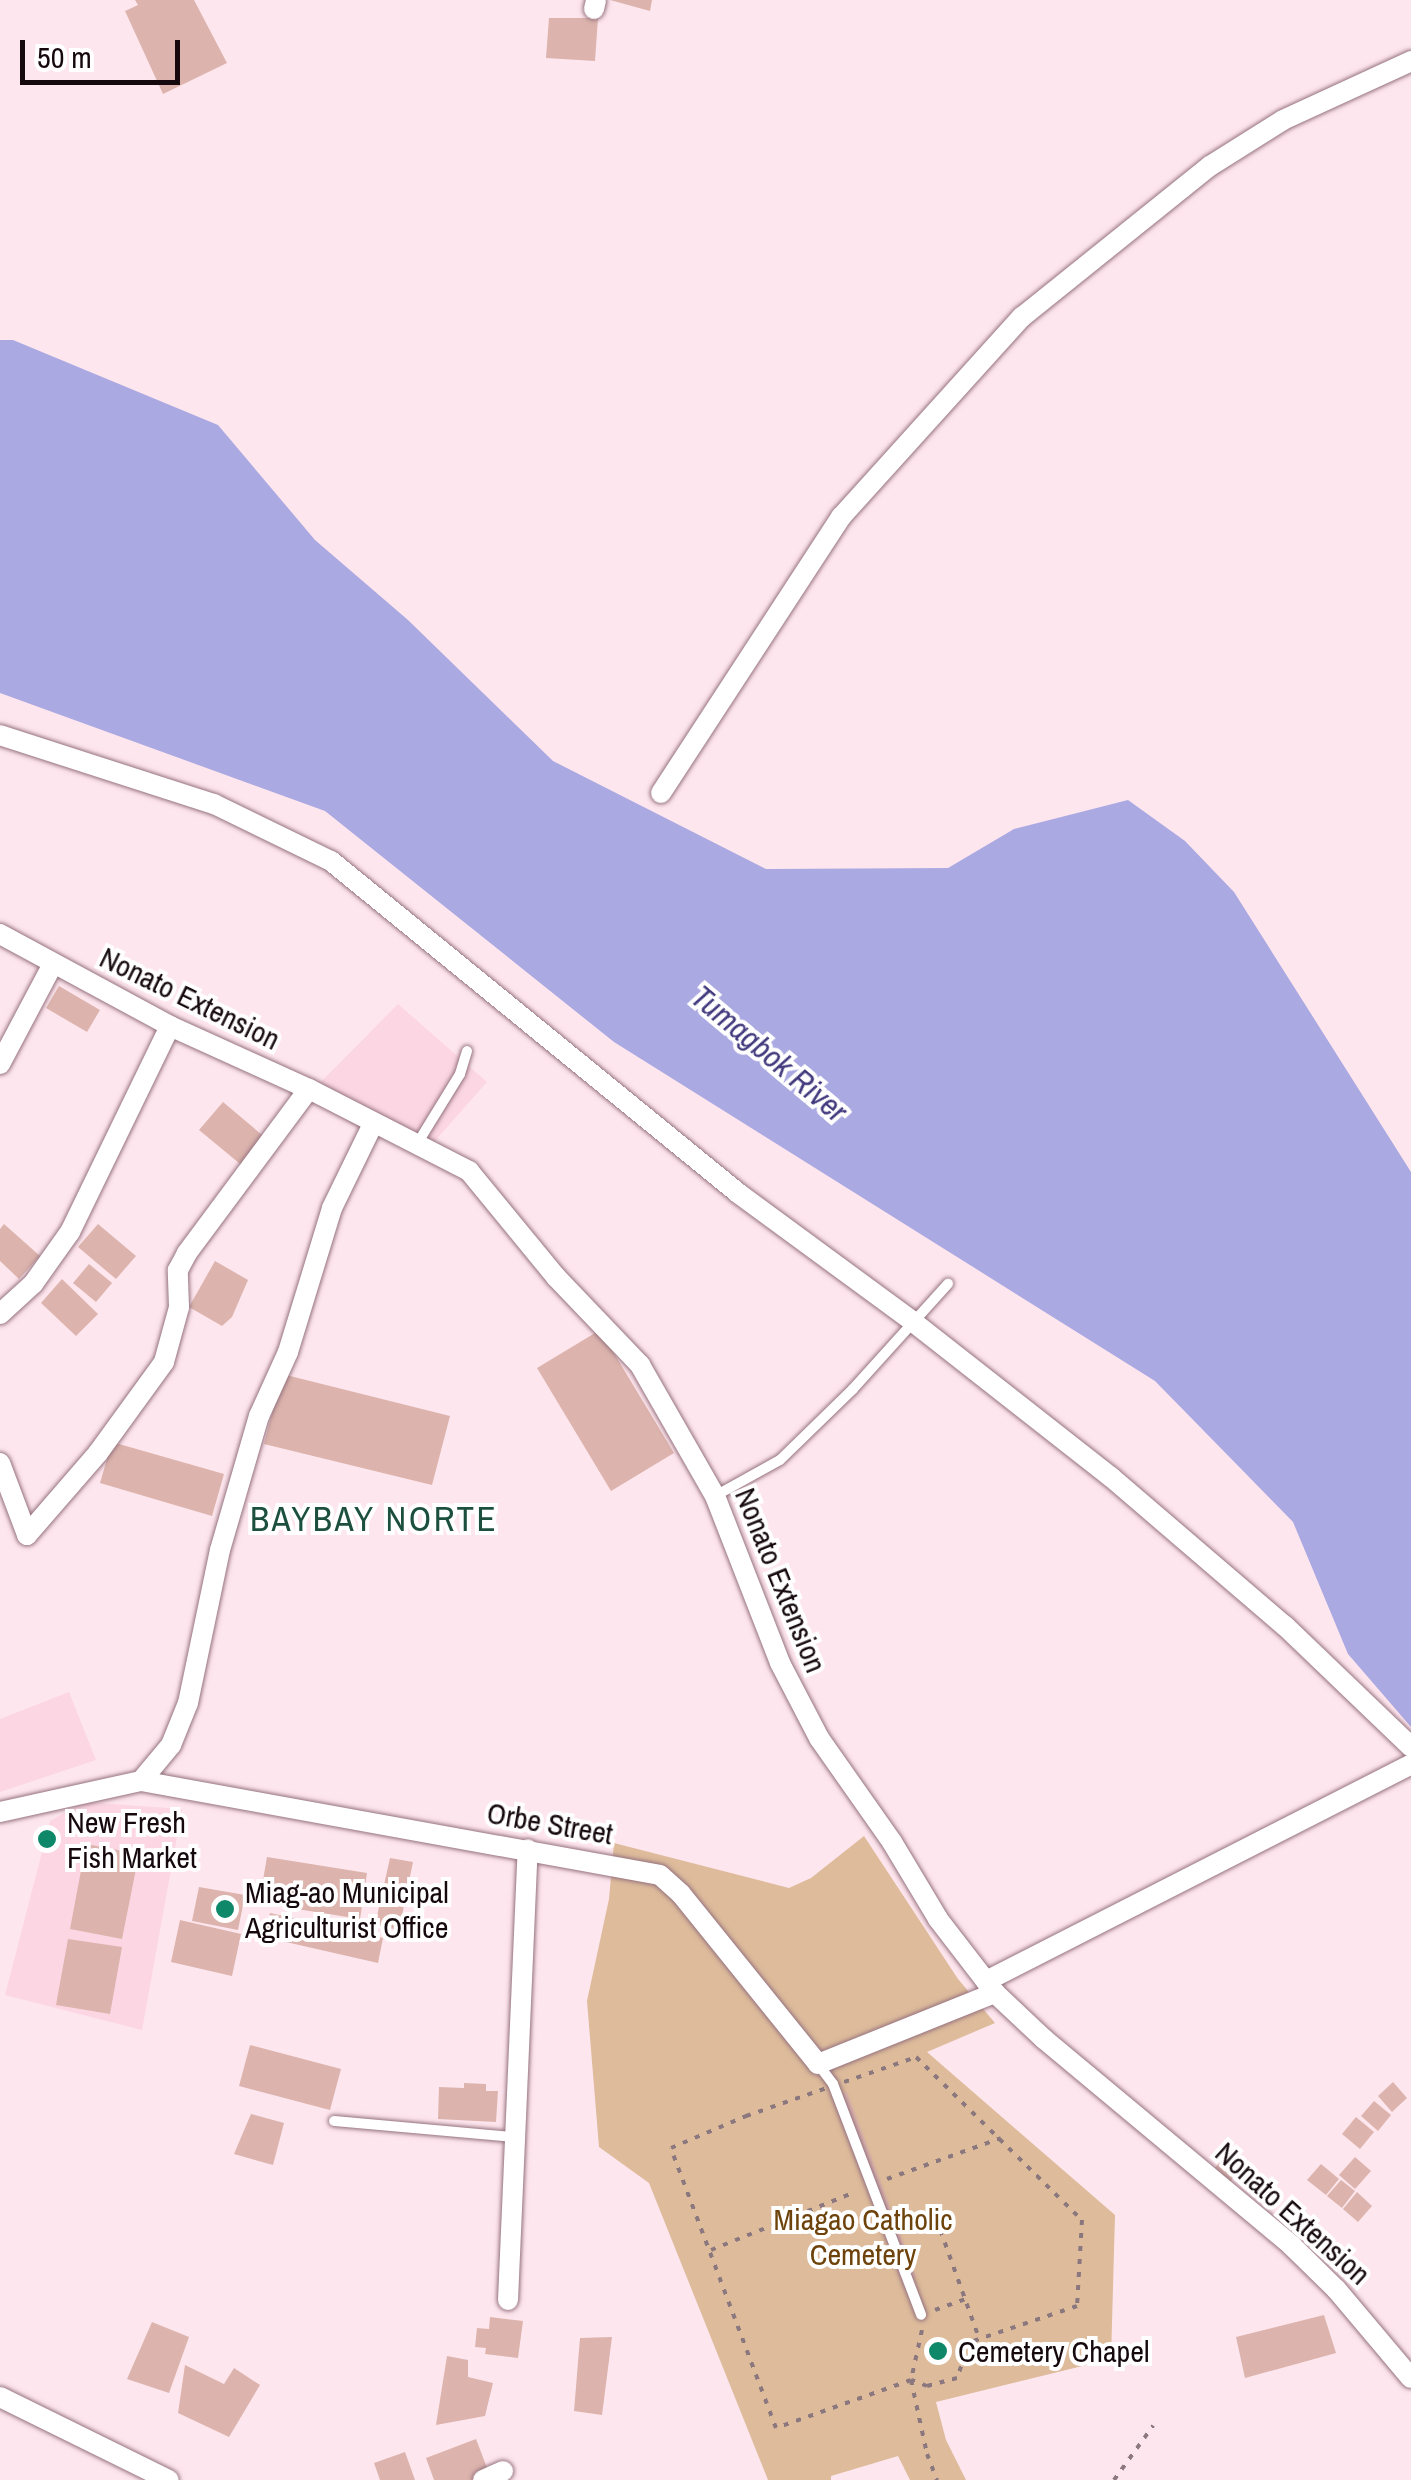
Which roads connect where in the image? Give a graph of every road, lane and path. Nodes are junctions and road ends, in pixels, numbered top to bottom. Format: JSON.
{"nodes":[{"id":1,"x":1411,"y":61,"type":"edge"},
{"id":2,"x":0,"y":735,"type":"edge"},
{"id":3,"x":662,"y":793,"type":"dead end"},
{"id":4,"x":0,"y":934,"type":"edge"},
{"id":5,"x":54,"y":964,"type":"junction"},
{"id":6,"x":170,"y":1026,"type":"junction"},
{"id":7,"x":467,"y":1050,"type":"dead end"},
{"id":8,"x":0,"y":1064,"type":"edge"},
{"id":9,"x":309,"y":1089,"type":"junction"},
{"id":10,"x":373,"y":1124,"type":"junction"},
{"id":11,"x":417,"y":1144,"type":"junction"},
{"id":12,"x":948,"y":1284,"type":"dead end"},
{"id":13,"x":0,"y":1314,"type":"edge"},
{"id":14,"x":912,"y":1321,"type":"junction"},
{"id":15,"x":0,"y":1463,"type":"edge"},
{"id":16,"x":715,"y":1496,"type":"junction"},
{"id":17,"x":1411,"y":1748,"type":"edge"},
{"id":18,"x":1411,"y":1764,"type":"edge"},
{"id":19,"x":141,"y":1781,"type":"junction"},
{"id":20,"x":0,"y":1812,"type":"edge"},
{"id":21,"x":528,"y":1849,"type":"junction"},
{"id":22,"x":991,"y":1987,"type":"junction"},
{"id":23,"x":818,"y":2064,"type":"junction"},
{"id":24,"x":833,"y":2084,"type":"junction"},
{"id":25,"x":334,"y":2121,"type":"dead end"},
{"id":26,"x":512,"y":2137,"type":"junction"},
{"id":27,"x":892,"y":2235,"type":"junction"},
{"id":28,"x":965,"y":2299,"type":"junction"},
{"id":29,"x":508,"y":2300,"type":"dead end"},
{"id":30,"x":922,"y":2314,"type":"junction"},
{"id":31,"x":980,"y":2338,"type":"junction"},
{"id":32,"x":1411,"y":2378,"type":"edge"},
{"id":33,"x":912,"y":2380,"type":"junction"},
{"id":34,"x":0,"y":2397,"type":"edge"},
{"id":35,"x":1152,"y":2426,"type":"dead end"},
{"id":36,"x":503,"y":2471,"type":"dead end"},
{"id":37,"x":170,"y":2480,"type":"edge"},
{"id":38,"x":483,"y":2480,"type":"edge"},
{"id":39,"x":937,"y":2480,"type":"edge"},
{"id":40,"x":1114,"y":2480,"type":"edge"}],
"edges":[{"from":1,"to":3,"type":"street"},
{"from":2,"to":14,"type":"street"},
{"from":4,"to":5,"type":"street","name":"Nonato Extension"},
{"from":5,"to":6,"type":"street","name":"Nonato Extension"},
{"from":5,"to":8,"type":"street"},
{"from":6,"to":9,"type":"street","name":"Nonato Extension"},
{"from":6,"to":13,"type":"street"},
{"from":7,"to":11,"type":"lane"},
{"from":9,"to":10,"type":"street","name":"Nonato Extension"},
{"from":9,"to":15,"type":"street"},
{"from":10,"to":11,"type":"street","name":"Nonato Extension"},
{"from":10,"to":19,"type":"street"},
{"from":11,"to":16,"type":"street","name":"Nonato Extension"},
{"from":12,"to":14,"type":"lane"},
{"from":14,"to":16,"type":"lane"},
{"from":14,"to":17,"type":"street"},
{"from":16,"to":22,"type":"street","name":"Nonato Extension"},
{"from":18,"to":22,"type":"street"},
{"from":19,"to":20,"type":"street","name":"Orbe Street"},
{"from":19,"to":21,"type":"street","name":"Orbe Street"},
{"from":21,"to":23,"type":"street","name":"Orbe Street"},
{"from":21,"to":26,"type":"street"},
{"from":22,"to":23,"type":"street"},
{"from":22,"to":32,"type":"street","name":"Nonato Extension"},
{"from":23,"to":24,"type":"lane"},
{"from":24,"to":27,"type":"lane"},
{"from":24,"to":31,"type":"path"},
{"from":24,"to":33,"type":"path"},
{"from":25,"to":26,"type":"lane"},
{"from":26,"to":29,"type":"street"},
{"from":27,"to":28,"type":"path"},
{"from":27,"to":30,"type":"lane"},
{"from":28,"to":30,"type":"path"},
{"from":28,"to":31,"type":"path"},
{"from":30,"to":33,"type":"path"},
{"from":31,"to":33,"type":"path"},
{"from":33,"to":39,"type":"path"},
{"from":34,"to":37,"type":"street"},
{"from":35,"to":40,"type":"path"},
{"from":36,"to":38,"type":"street"}]}
